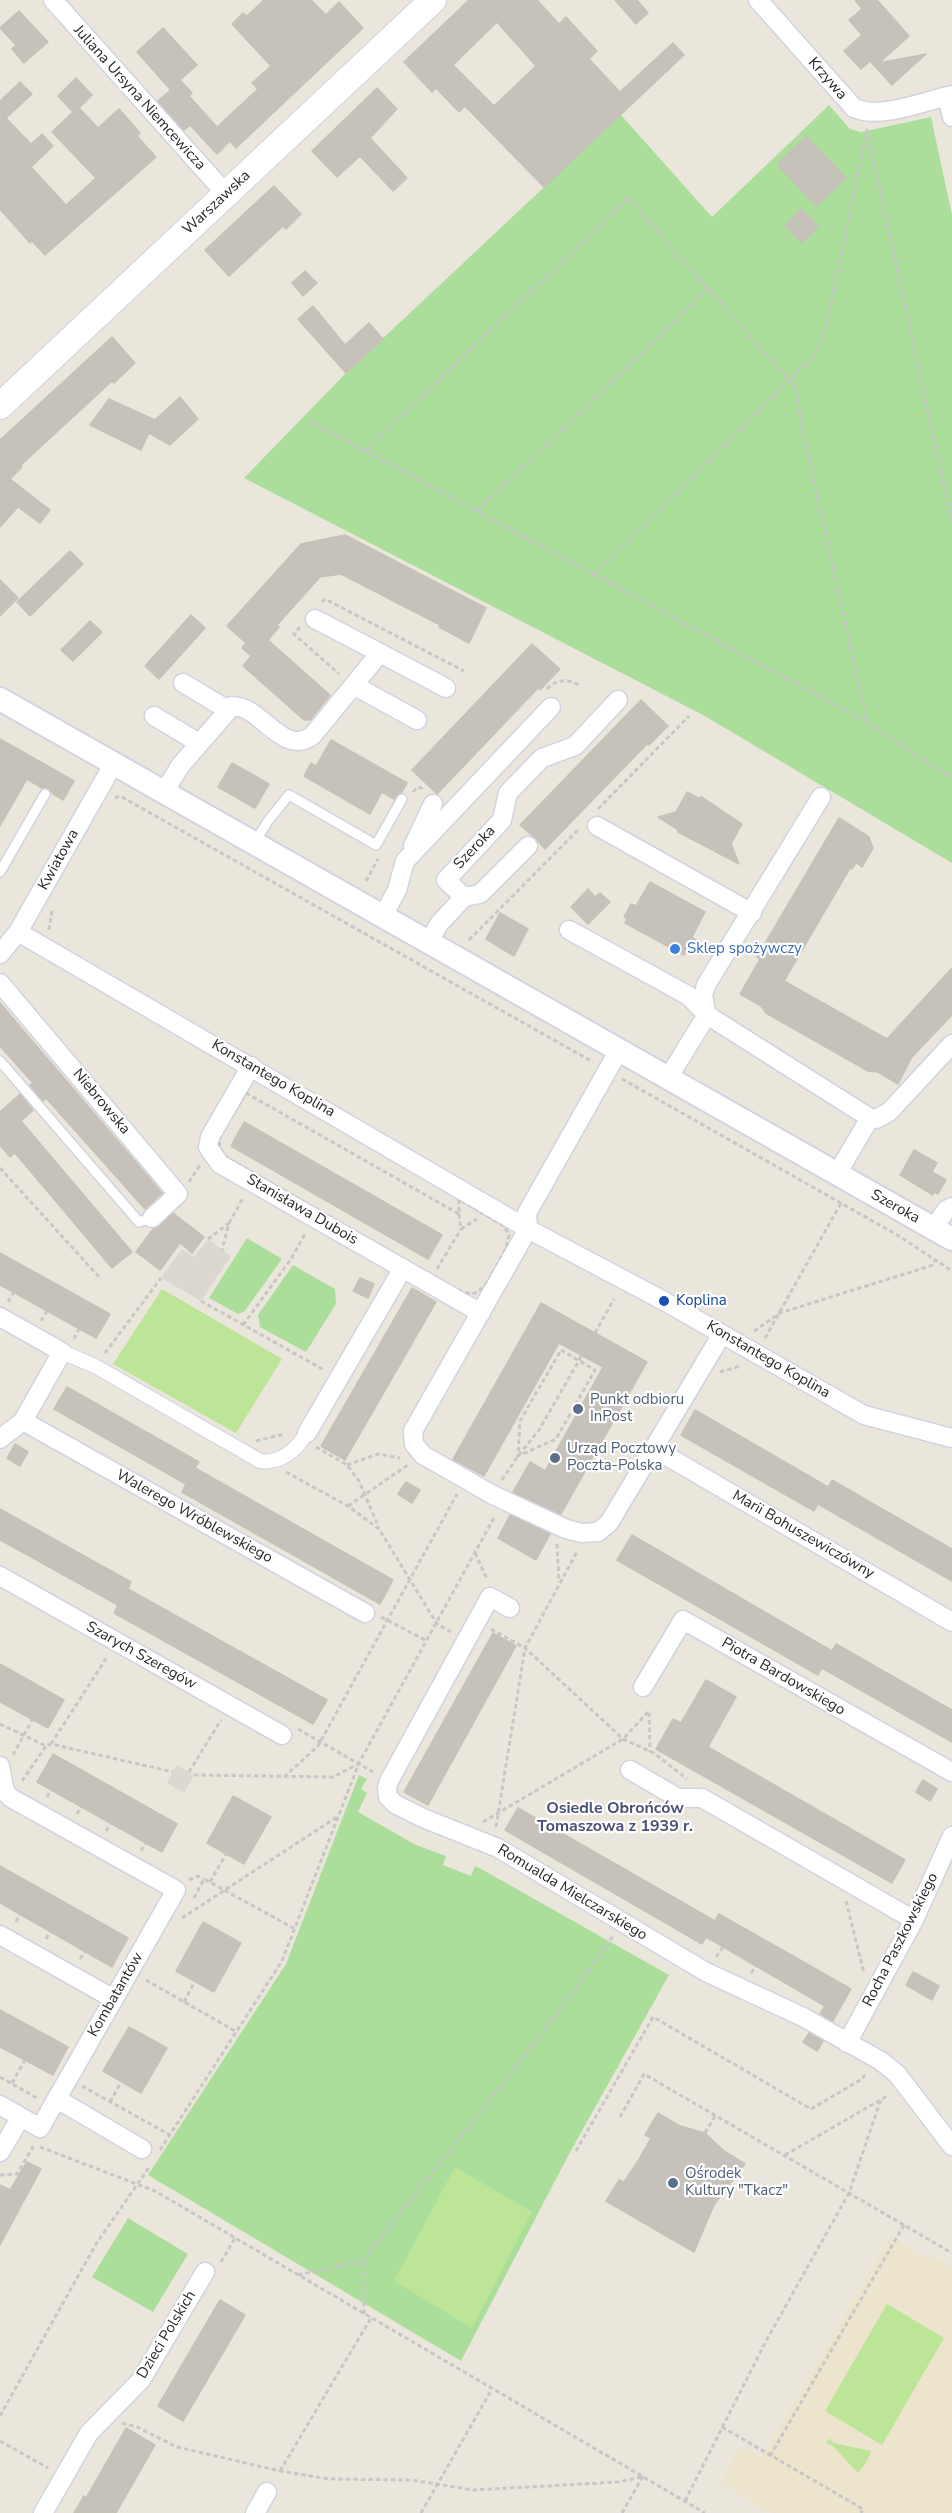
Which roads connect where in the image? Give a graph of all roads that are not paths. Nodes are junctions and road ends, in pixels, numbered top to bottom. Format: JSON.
{"nodes":[{"id":1,"x":52,"y":0,"type":"edge"},
{"id":2,"x":433,"y":0,"type":"edge"},
{"id":3,"x":758,"y":0,"type":"edge"},
{"id":4,"x":949,"y":96,"type":"edge"},
{"id":5,"x":952,"y":117,"type":"edge"},
{"id":6,"x":226,"y":194,"type":"junction"},
{"id":7,"x":0,"y":406,"type":"edge"},
{"id":8,"x":311,"y":617,"type":"road end"},
{"id":9,"x":380,"y":653,"type":"junction"},
{"id":10,"x":183,"y":683,"type":"dead end"},
{"id":11,"x":351,"y":683,"type":"junction"},
{"id":12,"x":446,"y":688,"type":"dead end"},
{"id":13,"x":0,"y":699,"type":"edge"},
{"id":14,"x":618,"y":700,"type":"dead end"},
{"id":15,"x":551,"y":707,"type":"dead end"},
{"id":16,"x":228,"y":710,"type":"junction"},
{"id":17,"x":154,"y":716,"type":"dead end"},
{"id":18,"x":417,"y":720,"type":"dead end"},
{"id":19,"x":199,"y":743,"type":"junction"},
{"id":20,"x":114,"y":763,"type":"junction"},
{"id":21,"x":164,"y":792,"type":"junction"},
{"id":22,"x":45,"y":794,"type":"dead end"},
{"id":23,"x":821,"y":797,"type":"dead end"},
{"id":24,"x":402,"y":799,"type":"dead end"},
{"id":25,"x":433,"y":804,"type":"dead end"},
{"id":26,"x":597,"y":826,"type":"dead end"},
{"id":27,"x":254,"y":844,"type":"junction"},
{"id":28,"x":528,"y":846,"type":"dead end"},
{"id":29,"x":405,"y":861,"type":"junction"},
{"id":30,"x":0,"y":872,"type":"edge"},
{"id":31,"x":464,"y":897,"type":"junction"},
{"id":32,"x":752,"y":913,"type":"junction"},
{"id":33,"x":383,"y":916,"type":"junction"},
{"id":34,"x":568,"y":930,"type":"dead end"},
{"id":35,"x":18,"y":932,"type":"junction"},
{"id":36,"x":428,"y":943,"type":"junction"},
{"id":37,"x":0,"y":954,"type":"edge"},
{"id":38,"x":0,"y":983,"type":"edge"},
{"id":39,"x":707,"y":1015,"type":"junction"},
{"id":40,"x":952,"y":1044,"type":"edge"},
{"id":41,"x":619,"y":1050,"type":"junction"},
{"id":42,"x":0,"y":1061,"type":"edge"},
{"id":43,"x":251,"y":1066,"type":"junction"},
{"id":44,"x":668,"y":1078,"type":"junction"},
{"id":45,"x":870,"y":1118,"type":"junction"},
{"id":46,"x":837,"y":1174,"type":"junction"},
{"id":47,"x":952,"y":1207,"type":"edge"},
{"id":48,"x":152,"y":1218,"type":"joint"},
{"id":49,"x":528,"y":1229,"type":"junction"},
{"id":50,"x":943,"y":1234,"type":"edge"},
{"id":51,"x":403,"y":1268,"type":"junction"},
{"id":52,"x":481,"y":1313,"type":"junction"},
{"id":53,"x":0,"y":1317,"type":"edge"},
{"id":54,"x":722,"y":1334,"type":"junction"},
{"id":55,"x":62,"y":1352,"type":"junction"},
{"id":56,"x":23,"y":1421,"type":"junction"},
{"id":57,"x":305,"y":1436,"type":"joint"},
{"id":58,"x":952,"y":1438,"type":"edge"},
{"id":59,"x":0,"y":1439,"type":"edge"},
{"id":60,"x":653,"y":1448,"type":"junction"},
{"id":61,"x":0,"y":1576,"type":"edge"},
{"id":62,"x":510,"y":1608,"type":"dead end"},
{"id":63,"x":364,"y":1613,"type":"dead end"},
{"id":64,"x":952,"y":1622,"type":"edge"},
{"id":65,"x":643,"y":1687,"type":"dead end"},
{"id":66,"x":282,"y":1735,"type":"dead end"},
{"id":67,"x":0,"y":1766,"type":"edge"},
{"id":68,"x":630,"y":1770,"type":"dead end"},
{"id":69,"x":952,"y":1772,"type":"edge"},
{"id":70,"x":952,"y":1836,"type":"edge"},
{"id":71,"x":914,"y":1920,"type":"junction"},
{"id":72,"x":0,"y":1935,"type":"edge"},
{"id":73,"x":114,"y":1999,"type":"junction"},
{"id":74,"x":847,"y":2043,"type":"junction"},
{"id":75,"x":51,"y":2101,"type":"junction"},
{"id":76,"x":0,"y":2105,"type":"edge"},
{"id":77,"x":16,"y":2124,"type":"junction"},
{"id":78,"x":952,"y":2146,"type":"edge"},
{"id":79,"x":0,"y":2152,"type":"edge"},
{"id":80,"x":150,"y":2156,"type":"road end"},
{"id":81,"x":205,"y":2272,"type":"dead end"},
{"id":82,"x":267,"y":2492,"type":"dead end"},
{"id":83,"x":43,"y":2513,"type":"edge"},
{"id":84,"x":255,"y":2513,"type":"edge"}],
"edges":[{"from":1,"to":6,"type":"street","name":"Juliana Ursyna Niemcewicza"},
{"from":2,"to":6,"type":"main road","name":"Warszawska"},
{"from":3,"to":4,"type":"street","name":"Krzywa"},
{"from":4,"to":5,"type":"street"},
{"from":6,"to":7,"type":"main road","name":"Warszawska"},
{"from":8,"to":9,"type":"street"},
{"from":9,"to":11,"type":"street"},
{"from":9,"to":12,"type":"street"},
{"from":10,"to":16,"type":"street"},
{"from":11,"to":16,"type":"street"},
{"from":11,"to":18,"type":"street"},
{"from":13,"to":20,"type":"street","name":"Szeroka"},
{"from":14,"to":31,"type":"street","name":"Szeroka"},
{"from":15,"to":29,"type":"street"},
{"from":16,"to":19,"type":"street"},
{"from":17,"to":19,"type":"street"},
{"from":19,"to":21,"type":"street"},
{"from":20,"to":21,"type":"street","name":"Szeroka"},
{"from":20,"to":35,"type":"street","name":"Kwiatowa"},
{"from":21,"to":27,"type":"street","name":"Szeroka"},
{"from":22,"to":30,"type":"lane"},
{"from":23,"to":32,"type":"street"},
{"from":24,"to":27,"type":"lane"},
{"from":25,"to":29,"type":"street"},
{"from":26,"to":32,"type":"street"},
{"from":27,"to":33,"type":"street","name":"Szeroka"},
{"from":28,"to":31,"type":"street"},
{"from":29,"to":33,"type":"street"},
{"from":31,"to":36,"type":"street"},
{"from":32,"to":39,"type":"street"},
{"from":33,"to":36,"type":"street","name":"Szeroka"},
{"from":34,"to":39,"type":"street"},
{"from":35,"to":37,"type":"street","name":"Kwiatowa"},
{"from":35,"to":43,"type":"street","name":"Konstantego Koplina"},
{"from":36,"to":41,"type":"street","name":"Szeroka"},
{"from":38,"to":48,"type":"street","name":"Niebrowska"},
{"from":39,"to":44,"type":"street"},
{"from":39,"to":45,"type":"street"},
{"from":40,"to":45,"type":"street"},
{"from":41,"to":44,"type":"street","name":"Szeroka"},
{"from":41,"to":49,"type":"street"},
{"from":42,"to":48,"type":"lane"},
{"from":43,"to":49,"type":"street","name":"Konstantego Koplina"},
{"from":43,"to":51,"type":"street","name":"Stanisława Dubois"},
{"from":44,"to":46,"type":"street","name":"Szeroka"},
{"from":45,"to":46,"type":"street"},
{"from":46,"to":50,"type":"street","name":"Szeroka"},
{"from":47,"to":50,"type":"street"},
{"from":49,"to":52,"type":"street"},
{"from":49,"to":54,"type":"street","name":"Konstantego Koplina"},
{"from":51,"to":52,"type":"street","name":"Stanisława Dubois"},
{"from":51,"to":57,"type":"street"},
{"from":52,"to":60,"type":"street"},
{"from":53,"to":55,"type":"street"},
{"from":54,"to":58,"type":"street","name":"Konstantego Koplina"},
{"from":54,"to":60,"type":"street"},
{"from":55,"to":56,"type":"street"},
{"from":55,"to":57,"type":"street"},
{"from":56,"to":59,"type":"street"},
{"from":56,"to":63,"type":"street","name":"Walerego Wróblewskiego"},
{"from":60,"to":64,"type":"street","name":"Marii Bohuszewiczówny"},
{"from":61,"to":66,"type":"street","name":"Szarych Szeregów"},
{"from":62,"to":74,"type":"street","name":"Romualda Mielczarskiego"},
{"from":65,"to":69,"type":"street","name":"Piotra Bardowskiego"},
{"from":67,"to":73,"type":"street","name":"Kombatantów"},
{"from":68,"to":71,"type":"street"},
{"from":70,"to":71,"type":"street","name":"Rocha Paszkowskiego"},
{"from":71,"to":74,"type":"street","name":"Rocha Paszkowskiego"},
{"from":72,"to":73,"type":"street"},
{"from":73,"to":75,"type":"street","name":"Kombatantów"},
{"from":74,"to":78,"type":"street"},
{"from":75,"to":77,"type":"street","name":"Kombatantów"},
{"from":75,"to":80,"type":"street"},
{"from":76,"to":77,"type":"street","name":"Kombatantów"},
{"from":77,"to":79,"type":"street"},
{"from":81,"to":83,"type":"street","name":"Dzieci Polskich"},
{"from":82,"to":84,"type":"street"}]}
